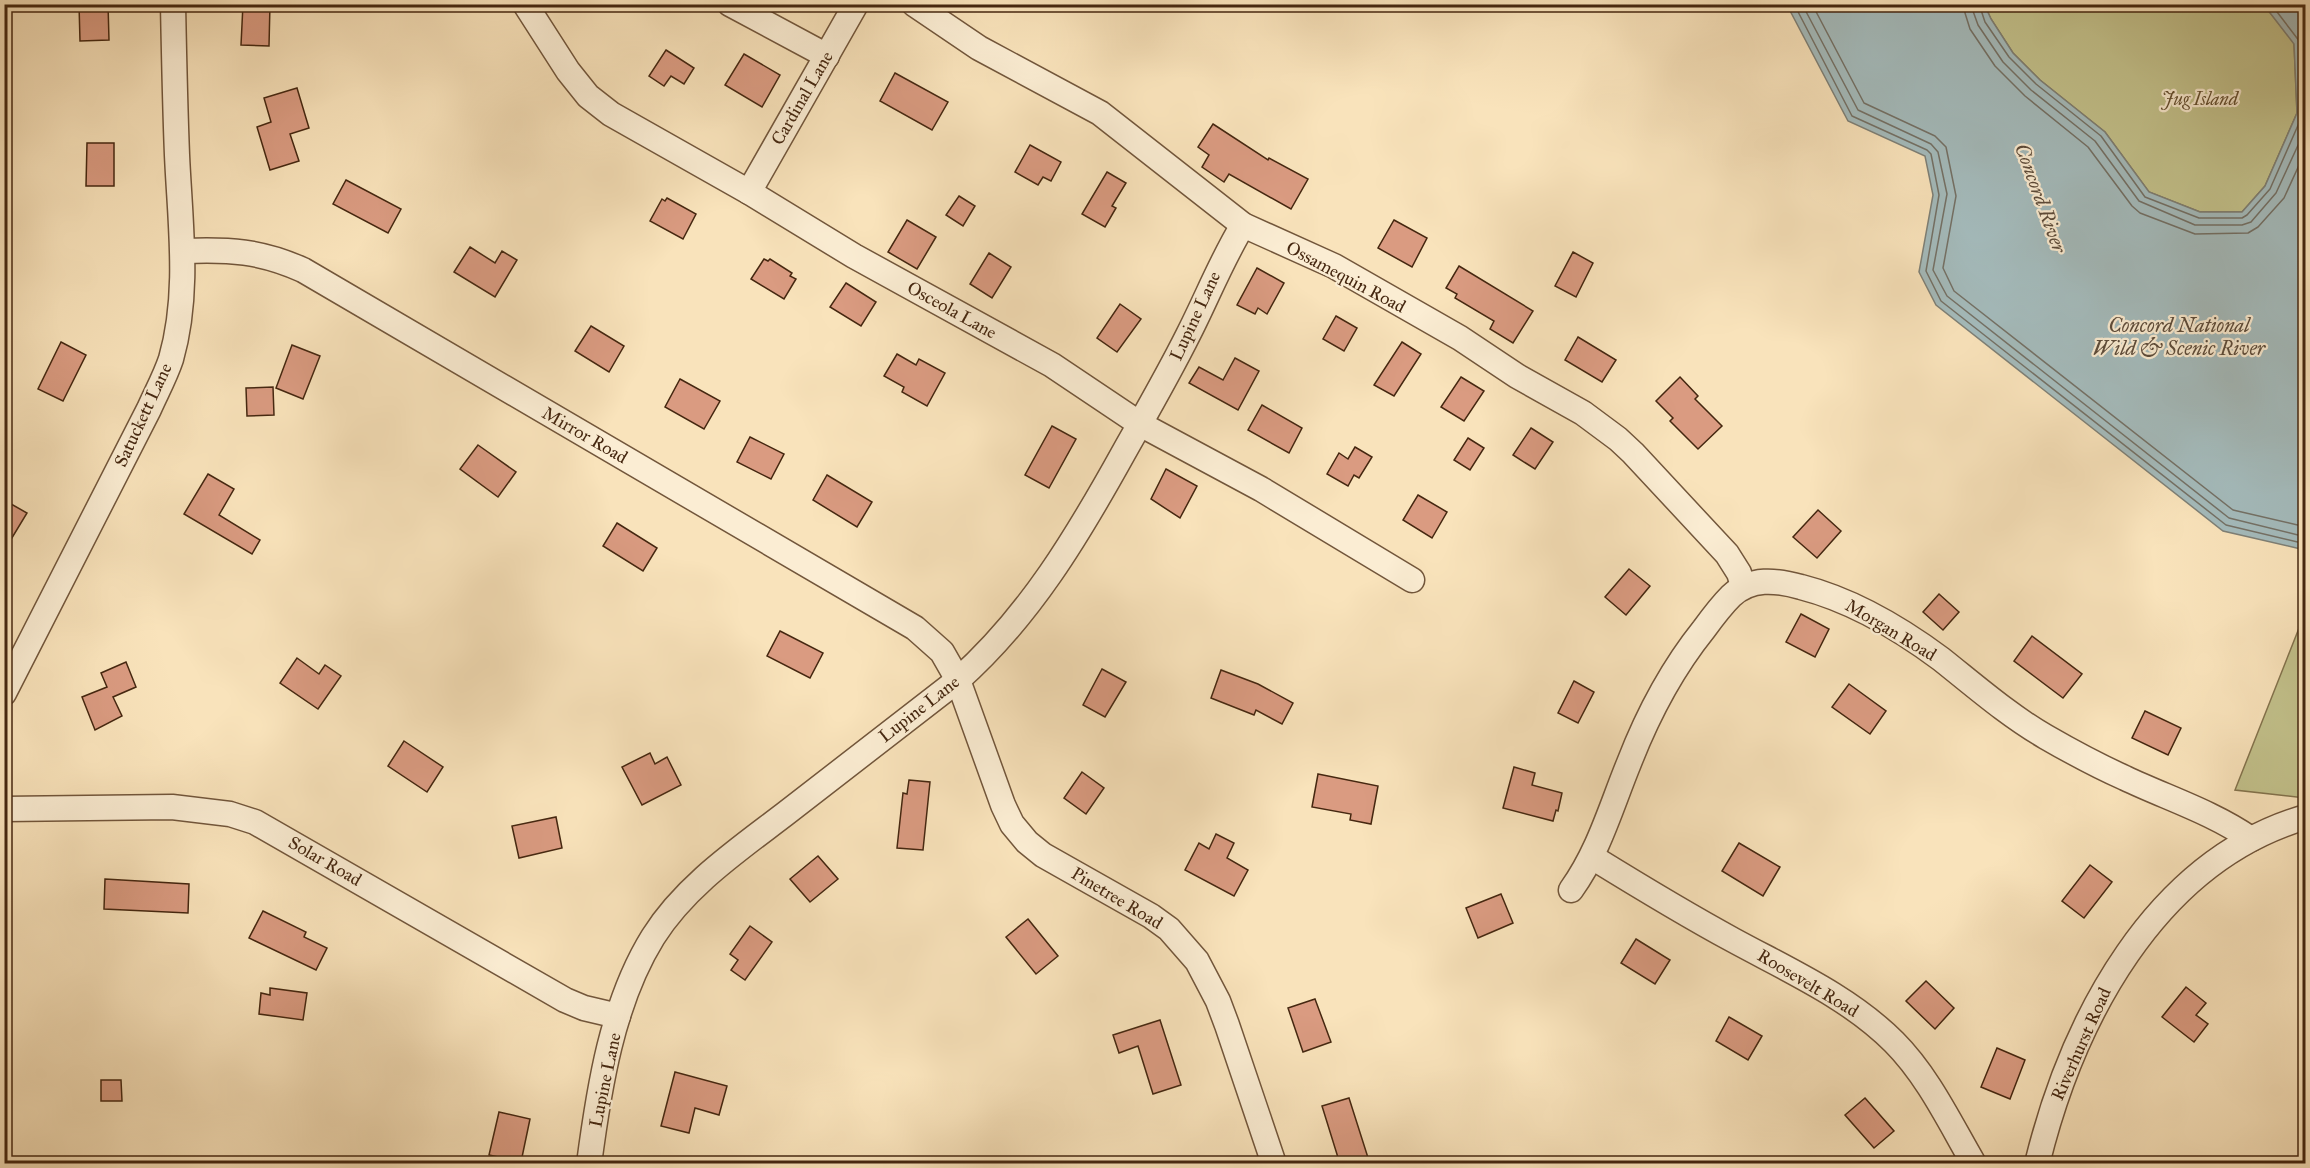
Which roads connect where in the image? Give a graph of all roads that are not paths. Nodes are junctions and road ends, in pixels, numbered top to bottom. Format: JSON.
{"nodes":[{"id":1,"x":172,"y":4,"type":"edge"},
{"id":2,"x":525,"y":4,"type":"edge"},
{"id":3,"x":730,"y":4,"type":"edge"},
{"id":4,"x":856,"y":4,"type":"edge"},
{"id":5,"x":914,"y":4,"type":"edge"},
{"id":6,"x":827,"y":56,"type":"junction"},
{"id":7,"x":749,"y":192,"type":"junction"},
{"id":8,"x":1243,"y":225,"type":"junction"},
{"id":9,"x":183,"y":251,"type":"junction"},
{"id":10,"x":1140,"y":424,"type":"junction"},
{"id":11,"x":1412,"y":580,"type":"dead end"},
{"id":12,"x":1743,"y":586,"type":"junction"},
{"id":13,"x":958,"y":680,"type":"junction"},
{"id":14,"x":4,"y":693,"type":"edge"},
{"id":15,"x":4,"y":809,"type":"edge"},
{"id":16,"x":2306,"y":817,"type":"edge"},
{"id":17,"x":2251,"y":839,"type":"junction"},
{"id":18,"x":1592,"y":857,"type":"junction"},
{"id":19,"x":1571,"y":890,"type":"dead end"},
{"id":20,"x":618,"y":1016,"type":"junction"},
{"id":21,"x":589,"y":1164,"type":"edge"},
{"id":22,"x":1274,"y":1164,"type":"edge"},
{"id":23,"x":1974,"y":1164,"type":"edge"},
{"id":24,"x":2037,"y":1164,"type":"edge"}],
"edges":[{"from":1,"to":9,"type":"street","name":"Satuckett Lane"},
{"from":2,"to":7,"type":"street","name":"Osceola Lane"},
{"from":3,"to":6,"type":"street"},
{"from":4,"to":6,"type":"street","name":"Cardinal Lane"},
{"from":5,"to":8,"type":"street","name":"Ossamequin Road"},
{"from":6,"to":7,"type":"street","name":"Cardinal Lane"},
{"from":7,"to":10,"type":"street","name":"Osceola Lane"},
{"from":8,"to":10,"type":"street","name":"Lupine Lane"},
{"from":8,"to":12,"type":"street","name":"Ossamequin Road"},
{"from":9,"to":13,"type":"street","name":"Mirror Road"},
{"from":9,"to":14,"type":"street","name":"Satuckett Lane"},
{"from":10,"to":11,"type":"street","name":"Osceola Lane"},
{"from":10,"to":13,"type":"street","name":"Lupine Lane"},
{"from":12,"to":17,"type":"street","name":"Morgan Road"},
{"from":12,"to":18,"type":"street"},
{"from":13,"to":20,"type":"street","name":"Lupine Lane"},
{"from":13,"to":22,"type":"street","name":"Pinetree Road"},
{"from":15,"to":20,"type":"street","name":"Solar Road"},
{"from":16,"to":17,"type":"street"},
{"from":17,"to":24,"type":"street","name":"Riverhurst Road"},
{"from":18,"to":19,"type":"street"},
{"from":18,"to":23,"type":"street","name":"Roosevelt Road"},
{"from":20,"to":21,"type":"street","name":"Lupine Lane"}]}
